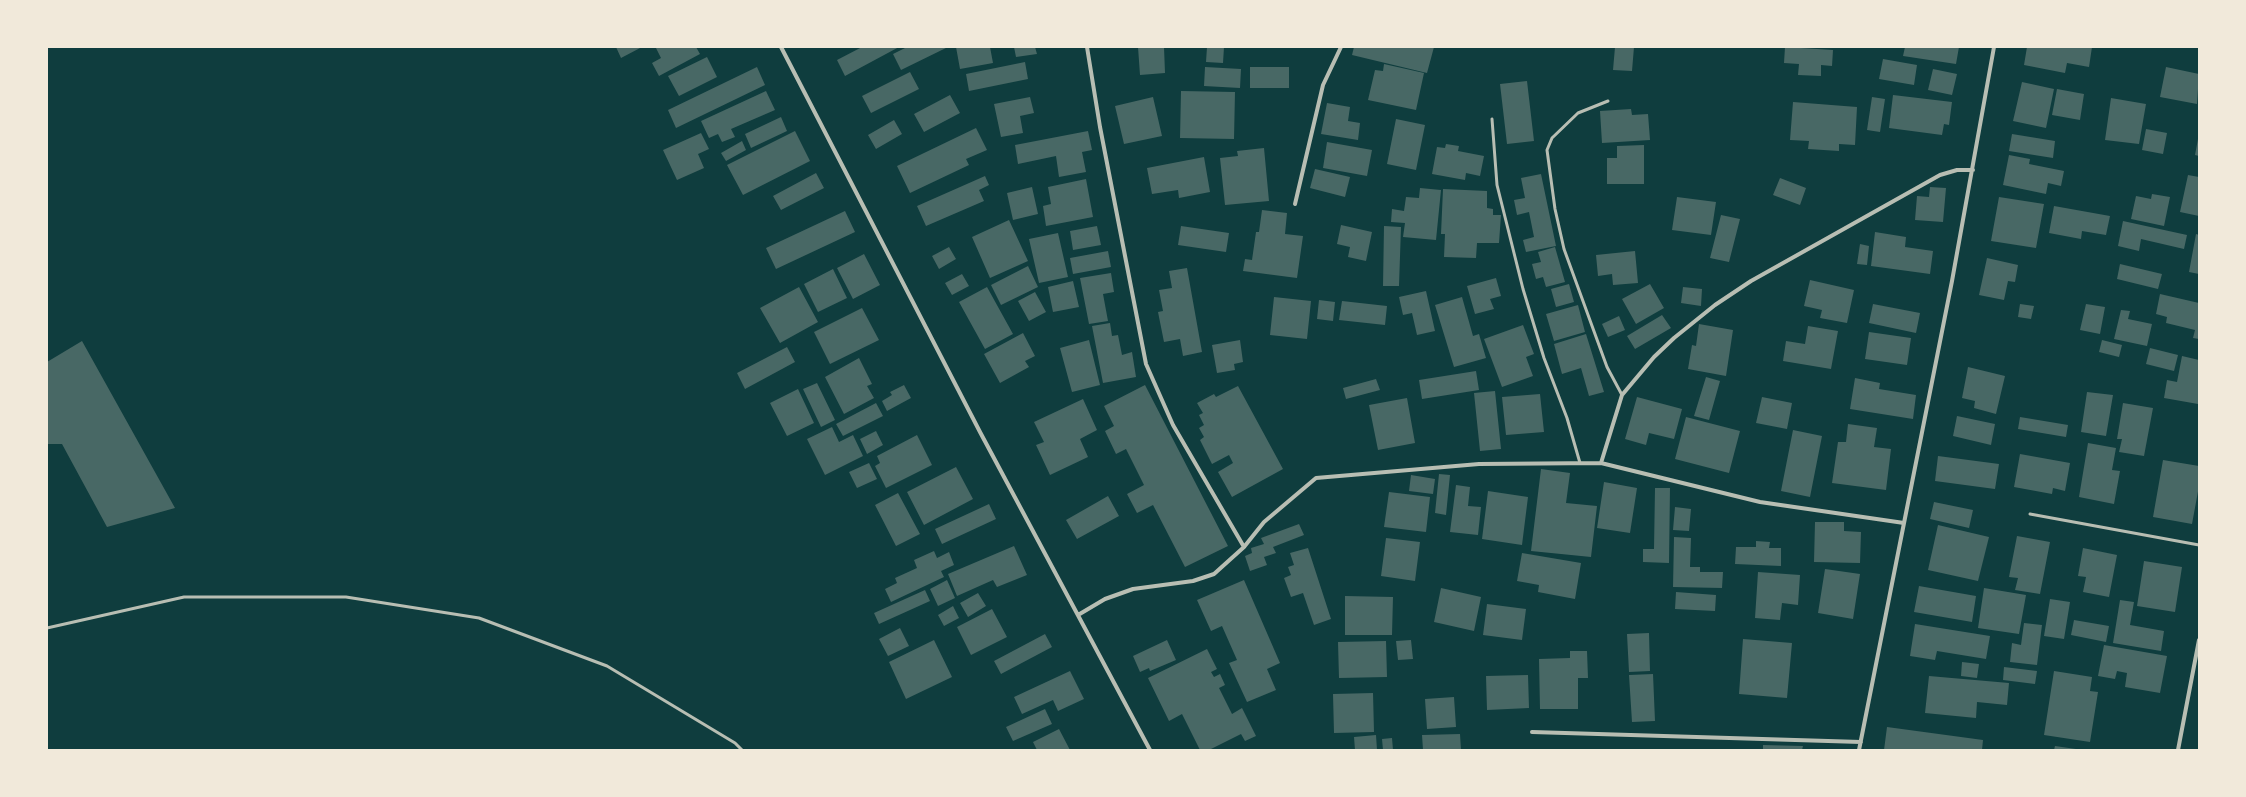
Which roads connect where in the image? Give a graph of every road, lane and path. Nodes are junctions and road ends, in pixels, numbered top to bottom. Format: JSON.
{"nodes":[{"id":1,"x":781,"y":47,"type":"edge"},
{"id":2,"x":1087,"y":47,"type":"edge"},
{"id":3,"x":1341,"y":47,"type":"edge"},
{"id":4,"x":1994,"y":47,"type":"edge"},
{"id":5,"x":1608,"y":101,"type":"dead end"},
{"id":6,"x":1492,"y":120,"type":"dead end"},
{"id":7,"x":1973,"y":170,"type":"junction"},
{"id":8,"x":1296,"y":204,"type":"dead end"},
{"id":9,"x":1622,"y":395,"type":"junction"},
{"id":10,"x":1580,"y":463,"type":"junction"},
{"id":11,"x":1601,"y":464,"type":"junction"},
{"id":12,"x":2030,"y":514,"type":"dead end"},
{"id":13,"x":1904,"y":523,"type":"junction"},
{"id":14,"x":2199,"y":545,"type":"edge"},
{"id":15,"x":1244,"y":547,"type":"junction"},
{"id":16,"x":1078,"y":615,"type":"junction"},
{"id":17,"x":47,"y":628,"type":"edge"},
{"id":18,"x":2199,"y":640,"type":"edge"},
{"id":19,"x":1532,"y":732,"type":"dead end"},
{"id":20,"x":1861,"y":742,"type":"junction"},
{"id":21,"x":742,"y":750,"type":"edge"},
{"id":22,"x":1150,"y":750,"type":"edge"},
{"id":23,"x":1859,"y":750,"type":"edge"},
{"id":24,"x":2178,"y":750,"type":"edge"}],
"edges":[{"from":1,"to":16,"type":"street"},
{"from":2,"to":15,"type":"street"},
{"from":3,"to":8,"type":"street"},
{"from":4,"to":7,"type":"street"},
{"from":5,"to":9,"type":"lane"},
{"from":6,"to":10,"type":"lane"},
{"from":7,"to":9,"type":"street"},
{"from":7,"to":13,"type":"street"},
{"from":9,"to":11,"type":"street"},
{"from":10,"to":11,"type":"street"},
{"from":10,"to":15,"type":"street"},
{"from":11,"to":13,"type":"street"},
{"from":12,"to":14,"type":"lane"},
{"from":13,"to":20,"type":"street"},
{"from":15,"to":16,"type":"street"},
{"from":16,"to":22,"type":"street"},
{"from":17,"to":21,"type":"lane"},
{"from":18,"to":24,"type":"street"},
{"from":19,"to":20,"type":"street"},
{"from":20,"to":23,"type":"street"}]}
